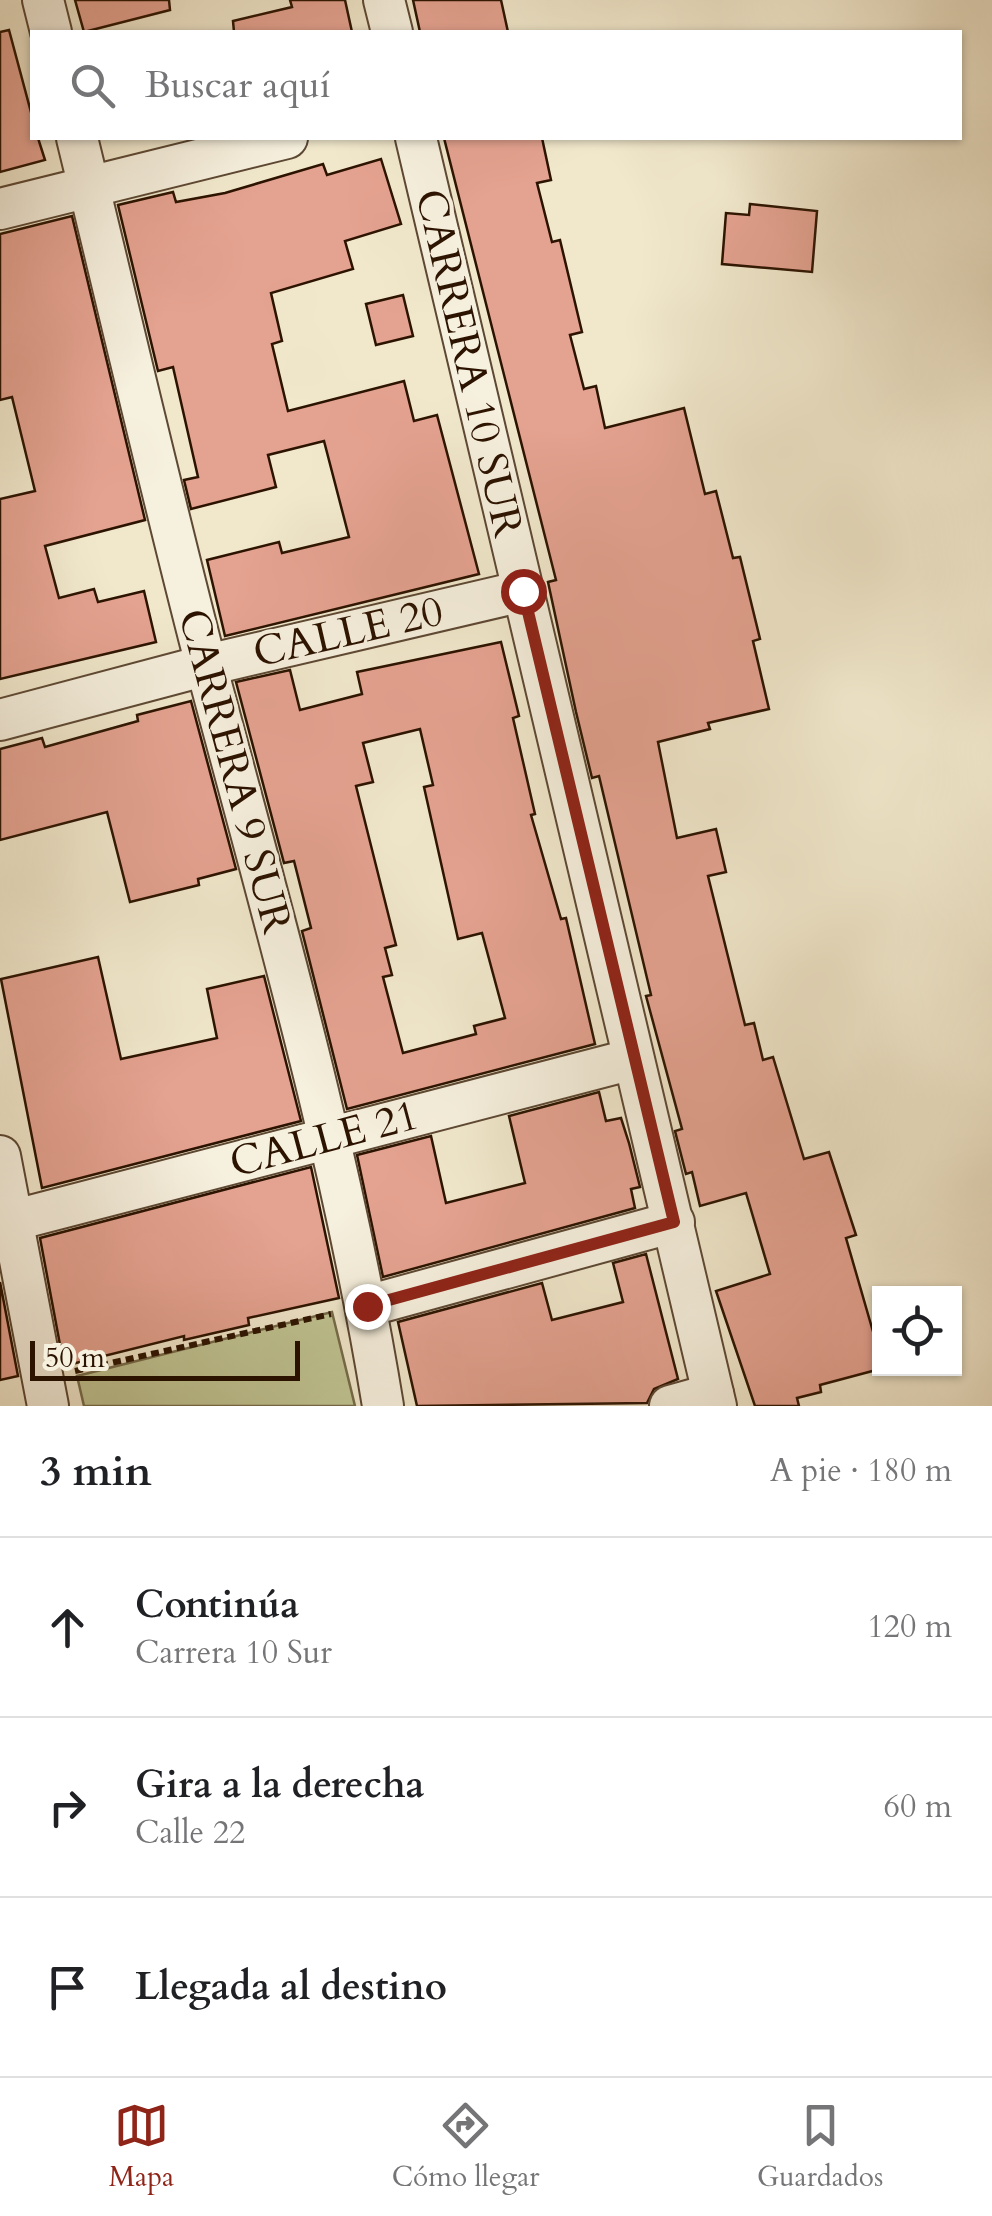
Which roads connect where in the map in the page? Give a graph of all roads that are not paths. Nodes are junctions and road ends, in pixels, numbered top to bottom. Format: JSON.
{"nodes":[{"id":1,"x":43,"y":0,"type":"edge"},
{"id":2,"x":384,"y":0,"type":"edge"},
{"id":3,"x":50,"y":30,"type":"edge"},
{"id":4,"x":392,"y":30,"type":"edge"},
{"id":5,"x":78,"y":140,"type":"edge"},
{"id":6,"x":279,"y":140,"type":"edge"},
{"id":7,"x":416,"y":140,"type":"edge"},
{"id":8,"x":90,"y":189,"type":"junction"},
{"id":9,"x":0,"y":209,"type":"edge"},
{"id":10,"x":523,"y":591,"type":"junction"},
{"id":11,"x":206,"y":665,"type":"junction"},
{"id":12,"x":0,"y":720,"type":"edge"},
{"id":13,"x":633,"y":1058,"type":"junction"},
{"id":14,"x":328,"y":1137,"type":"junction"},
{"id":15,"x":0,"y":1156,"type":"edge"},
{"id":16,"x":15,"y":1220,"type":"junction"},
{"id":17,"x":674,"y":1222,"type":"junction"},
{"id":18,"x":367,"y":1306,"type":"junction"},
{"id":19,"x":45,"y":1392,"type":"edge"},
{"id":20,"x":714,"y":1400,"type":"edge"},
{"id":21,"x":382,"y":1406,"type":"edge"},
{"id":22,"x":670,"y":1406,"type":"edge"}],
"edges":[{"from":1,"to":3,"type":"street"},
{"from":2,"to":4,"type":"street"},
{"from":5,"to":8,"type":"street","name":"CARRERA 9 SUR"},
{"from":6,"to":8,"type":"street"},
{"from":7,"to":10,"type":"street","name":"CARRERA 10 SUR"},
{"from":8,"to":9,"type":"street"},
{"from":8,"to":11,"type":"street","name":"CARRERA 9 SUR"},
{"from":10,"to":11,"type":"street","name":"CALLE 20"},
{"from":10,"to":13,"type":"street","name":"CARRERA 10 SUR"},
{"from":11,"to":12,"type":"street","name":"CALLE 20"},
{"from":11,"to":14,"type":"street","name":"CARRERA 9 SUR"},
{"from":13,"to":14,"type":"street","name":"CALLE 21"},
{"from":13,"to":17,"type":"street","name":"CARRERA 10 SUR"},
{"from":14,"to":16,"type":"street","name":"CALLE 21"},
{"from":14,"to":18,"type":"street","name":"CARRERA 9 SUR"},
{"from":15,"to":16,"type":"street"},
{"from":16,"to":19,"type":"street"},
{"from":17,"to":18,"type":"street"},
{"from":17,"to":20,"type":"street","name":"CARRERA 10 SUR"},
{"from":18,"to":21,"type":"street","name":"CARRERA 9 SUR"},
{"from":20,"to":22,"type":"street"}]}
